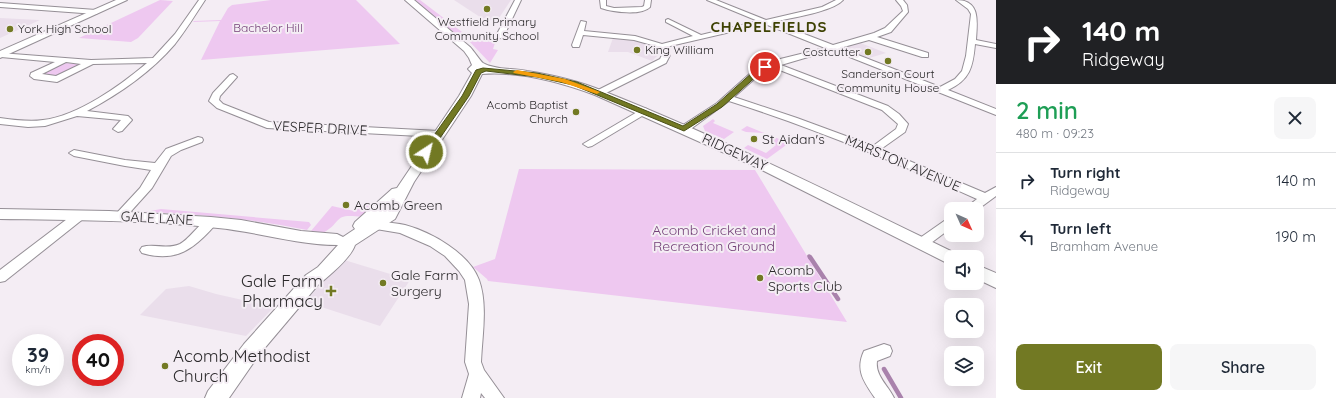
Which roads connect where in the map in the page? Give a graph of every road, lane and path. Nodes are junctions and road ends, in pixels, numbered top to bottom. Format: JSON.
{"nodes":[{"id":1,"x":123,"y":0,"type":"edge"},
{"id":2,"x":202,"y":0,"type":"edge"},
{"id":3,"x":409,"y":0,"type":"edge"},
{"id":4,"x":518,"y":0,"type":"edge"},
{"id":5,"x":603,"y":0,"type":"edge"},
{"id":6,"x":648,"y":0,"type":"edge"},
{"id":7,"x":722,"y":0,"type":"edge"},
{"id":8,"x":840,"y":0,"type":"edge"},
{"id":9,"x":899,"y":0,"type":"edge"},
{"id":10,"x":959,"y":0,"type":"edge"},
{"id":11,"x":712,"y":1,"type":"edge"},
{"id":12,"x":51,"y":2,"type":"dead end"},
{"id":13,"x":0,"y":5,"type":"edge"},
{"id":14,"x":38,"y":8,"type":"junction"},
{"id":15,"x":96,"y":12,"type":"junction"},
{"id":16,"x":668,"y":21,"type":"dead end"},
{"id":17,"x":582,"y":22,"type":"dead end"},
{"id":18,"x":765,"y":22,"type":"junction"},
{"id":19,"x":580,"y":33,"type":"junction"},
{"id":20,"x":700,"y":37,"type":"junction"},
{"id":21,"x":868,"y":37,"type":"junction"},
{"id":22,"x":455,"y":38,"type":"junction"},
{"id":23,"x":971,"y":41,"type":"junction"},
{"id":24,"x":576,"y":45,"type":"dead end"},
{"id":25,"x":662,"y":46,"type":"junction"},
{"id":26,"x":996,"y":46,"type":"edge"},
{"id":27,"x":831,"y":47,"type":"junction"},
{"id":28,"x":1,"y":55,"type":"edge"},
{"id":29,"x":925,"y":55,"type":"dead end"},
{"id":30,"x":63,"y":60,"type":"junction"},
{"id":31,"x":154,"y":60,"type":"junction"},
{"id":32,"x":91,"y":62,"type":"junction"},
{"id":33,"x":771,"y":64,"type":"junction"},
{"id":34,"x":481,"y":69,"type":"junction"},
{"id":35,"x":232,"y":77,"type":"dead end"},
{"id":36,"x":939,"y":90,"type":"junction"},
{"id":37,"x":599,"y":93,"type":"junction"},
{"id":38,"x":728,"y":98,"type":"junction"},
{"id":39,"x":644,"y":111,"type":"junction"},
{"id":40,"x":996,"y":112,"type":"edge"},
{"id":41,"x":78,"y":113,"type":"junction"},
{"id":42,"x":0,"y":122,"type":"edge"},
{"id":43,"x":118,"y":129,"type":"dead end"},
{"id":44,"x":684,"y":129,"type":"junction"},
{"id":45,"x":439,"y":134,"type":"junction"},
{"id":46,"x":198,"y":140,"type":"dead end"},
{"id":47,"x":588,"y":144,"type":"dead end"},
{"id":48,"x":875,"y":149,"type":"junction"},
{"id":49,"x":74,"y":153,"type":"dead end"},
{"id":50,"x":158,"y":167,"type":"junction"},
{"id":51,"x":407,"y":182,"type":"junction"},
{"id":52,"x":996,"y":191,"type":"edge"},
{"id":53,"x":985,"y":198,"type":"junction"},
{"id":54,"x":980,"y":202,"type":"edge"},
{"id":55,"x":0,"y":214,"type":"edge"},
{"id":56,"x":389,"y":215,"type":"junction"},
{"id":57,"x":79,"y":216,"type":"junction"},
{"id":58,"x":120,"y":216,"type":"junction"},
{"id":59,"x":211,"y":222,"type":"junction"},
{"id":60,"x":375,"y":226,"type":"junction"},
{"id":61,"x":944,"y":227,"type":"edge"},
{"id":62,"x":403,"y":229,"type":"junction"},
{"id":63,"x":922,"y":243,"type":"junction"},
{"id":64,"x":339,"y":244,"type":"junction"},
{"id":65,"x":147,"y":250,"type":"dead end"},
{"id":66,"x":944,"y":254,"type":"edge"},
{"id":67,"x":984,"y":275,"type":"edge"},
{"id":68,"x":0,"y":277,"type":"edge"},
{"id":69,"x":996,"y":281,"type":"edge"},
{"id":70,"x":884,"y":351,"type":"dead end"},
{"id":71,"x":477,"y":374,"type":"junction"},
{"id":72,"x":216,"y":398,"type":"edge"},
{"id":73,"x":471,"y":398,"type":"edge"},
{"id":74,"x":495,"y":398,"type":"edge"},
{"id":75,"x":885,"y":398,"type":"edge"}],
"edges":[{"from":1,"to":15,"type":"street"},
{"from":2,"to":31,"type":"street"},
{"from":3,"to":22,"type":"street"},
{"from":4,"to":22,"type":"street"},
{"from":5,"to":6,"type":"street"},
{"from":7,"to":11,"type":"street"},
{"from":8,"to":18,"type":"street"},
{"from":9,"to":21,"type":"street"},
{"from":10,"to":23,"type":"street"},
{"from":11,"to":18,"type":"street"},
{"from":12,"to":14,"type":"street"},
{"from":13,"to":14,"type":"street"},
{"from":14,"to":15,"type":"street"},
{"from":15,"to":28,"type":"street"},
{"from":16,"to":20,"type":"street"},
{"from":17,"to":19,"type":"street"},
{"from":18,"to":20,"type":"street"},
{"from":18,"to":27,"type":"street"},
{"from":19,"to":24,"type":"street"},
{"from":19,"to":25,"type":"street"},
{"from":20,"to":25,"type":"street"},
{"from":21,"to":27,"type":"street"},
{"from":21,"to":29,"type":"street"},
{"from":22,"to":34,"type":"street"},
{"from":23,"to":26,"type":"street"},
{"from":23,"to":36,"type":"street"},
{"from":25,"to":37,"type":"street"},
{"from":27,"to":33,"type":"street"},
{"from":27,"to":36,"type":"street"},
{"from":28,"to":30,"type":"street"},
{"from":30,"to":32,"type":"street"},
{"from":30,"to":32,"type":"street"},
{"from":31,"to":32,"type":"street"},
{"from":31,"to":41,"type":"street"},
{"from":33,"to":38,"type":"street"},
{"from":33,"to":48,"type":"street"},
{"from":34,"to":37,"type":"street","name":"RIDGEWAY"},
{"from":34,"to":45,"type":"street"},
{"from":35,"to":45,"type":"street","name":"VESPER DRIVE"},
{"from":36,"to":40,"type":"street"},
{"from":37,"to":39,"type":"street","name":"RIDGEWAY"},
{"from":38,"to":44,"type":"street"},
{"from":38,"to":48,"type":"street","name":"MARSTON AVENUE"},
{"from":39,"to":44,"type":"street","name":"RIDGEWAY"},
{"from":39,"to":47,"type":"street"},
{"from":41,"to":42,"type":"street"},
{"from":41,"to":43,"type":"street"},
{"from":44,"to":63,"type":"street","name":"RIDGEWAY"},
{"from":45,"to":51,"type":"street"},
{"from":46,"to":50,"type":"street"},
{"from":48,"to":53,"type":"street","name":"MARSTON AVENUE"},
{"from":49,"to":50,"type":"street"},
{"from":50,"to":58,"type":"street"},
{"from":51,"to":56,"type":"street"},
{"from":51,"to":64,"type":"street"},
{"from":52,"to":53,"type":"street"},
{"from":53,"to":54,"type":"street"},
{"from":55,"to":57,"type":"street","name":"GALE LANE"},
{"from":56,"to":60,"type":"street"},
{"from":56,"to":62,"type":"street"},
{"from":57,"to":58,"type":"street","name":"GALE LANE"},
{"from":57,"to":68,"type":"street"},
{"from":58,"to":59,"type":"street","name":"GALE LANE"},
{"from":59,"to":64,"type":"street","name":"GALE LANE"},
{"from":59,"to":65,"type":"street"},
{"from":60,"to":62,"type":"street"},
{"from":60,"to":64,"type":"street"},
{"from":61,"to":63,"type":"street"},
{"from":62,"to":71,"type":"street"},
{"from":63,"to":66,"type":"street","name":"RIDGEWAY"},
{"from":64,"to":72,"type":"street"},
{"from":67,"to":69,"type":"street"},
{"from":70,"to":75,"type":"street"},
{"from":71,"to":73,"type":"street"},
{"from":71,"to":74,"type":"street"}]}
